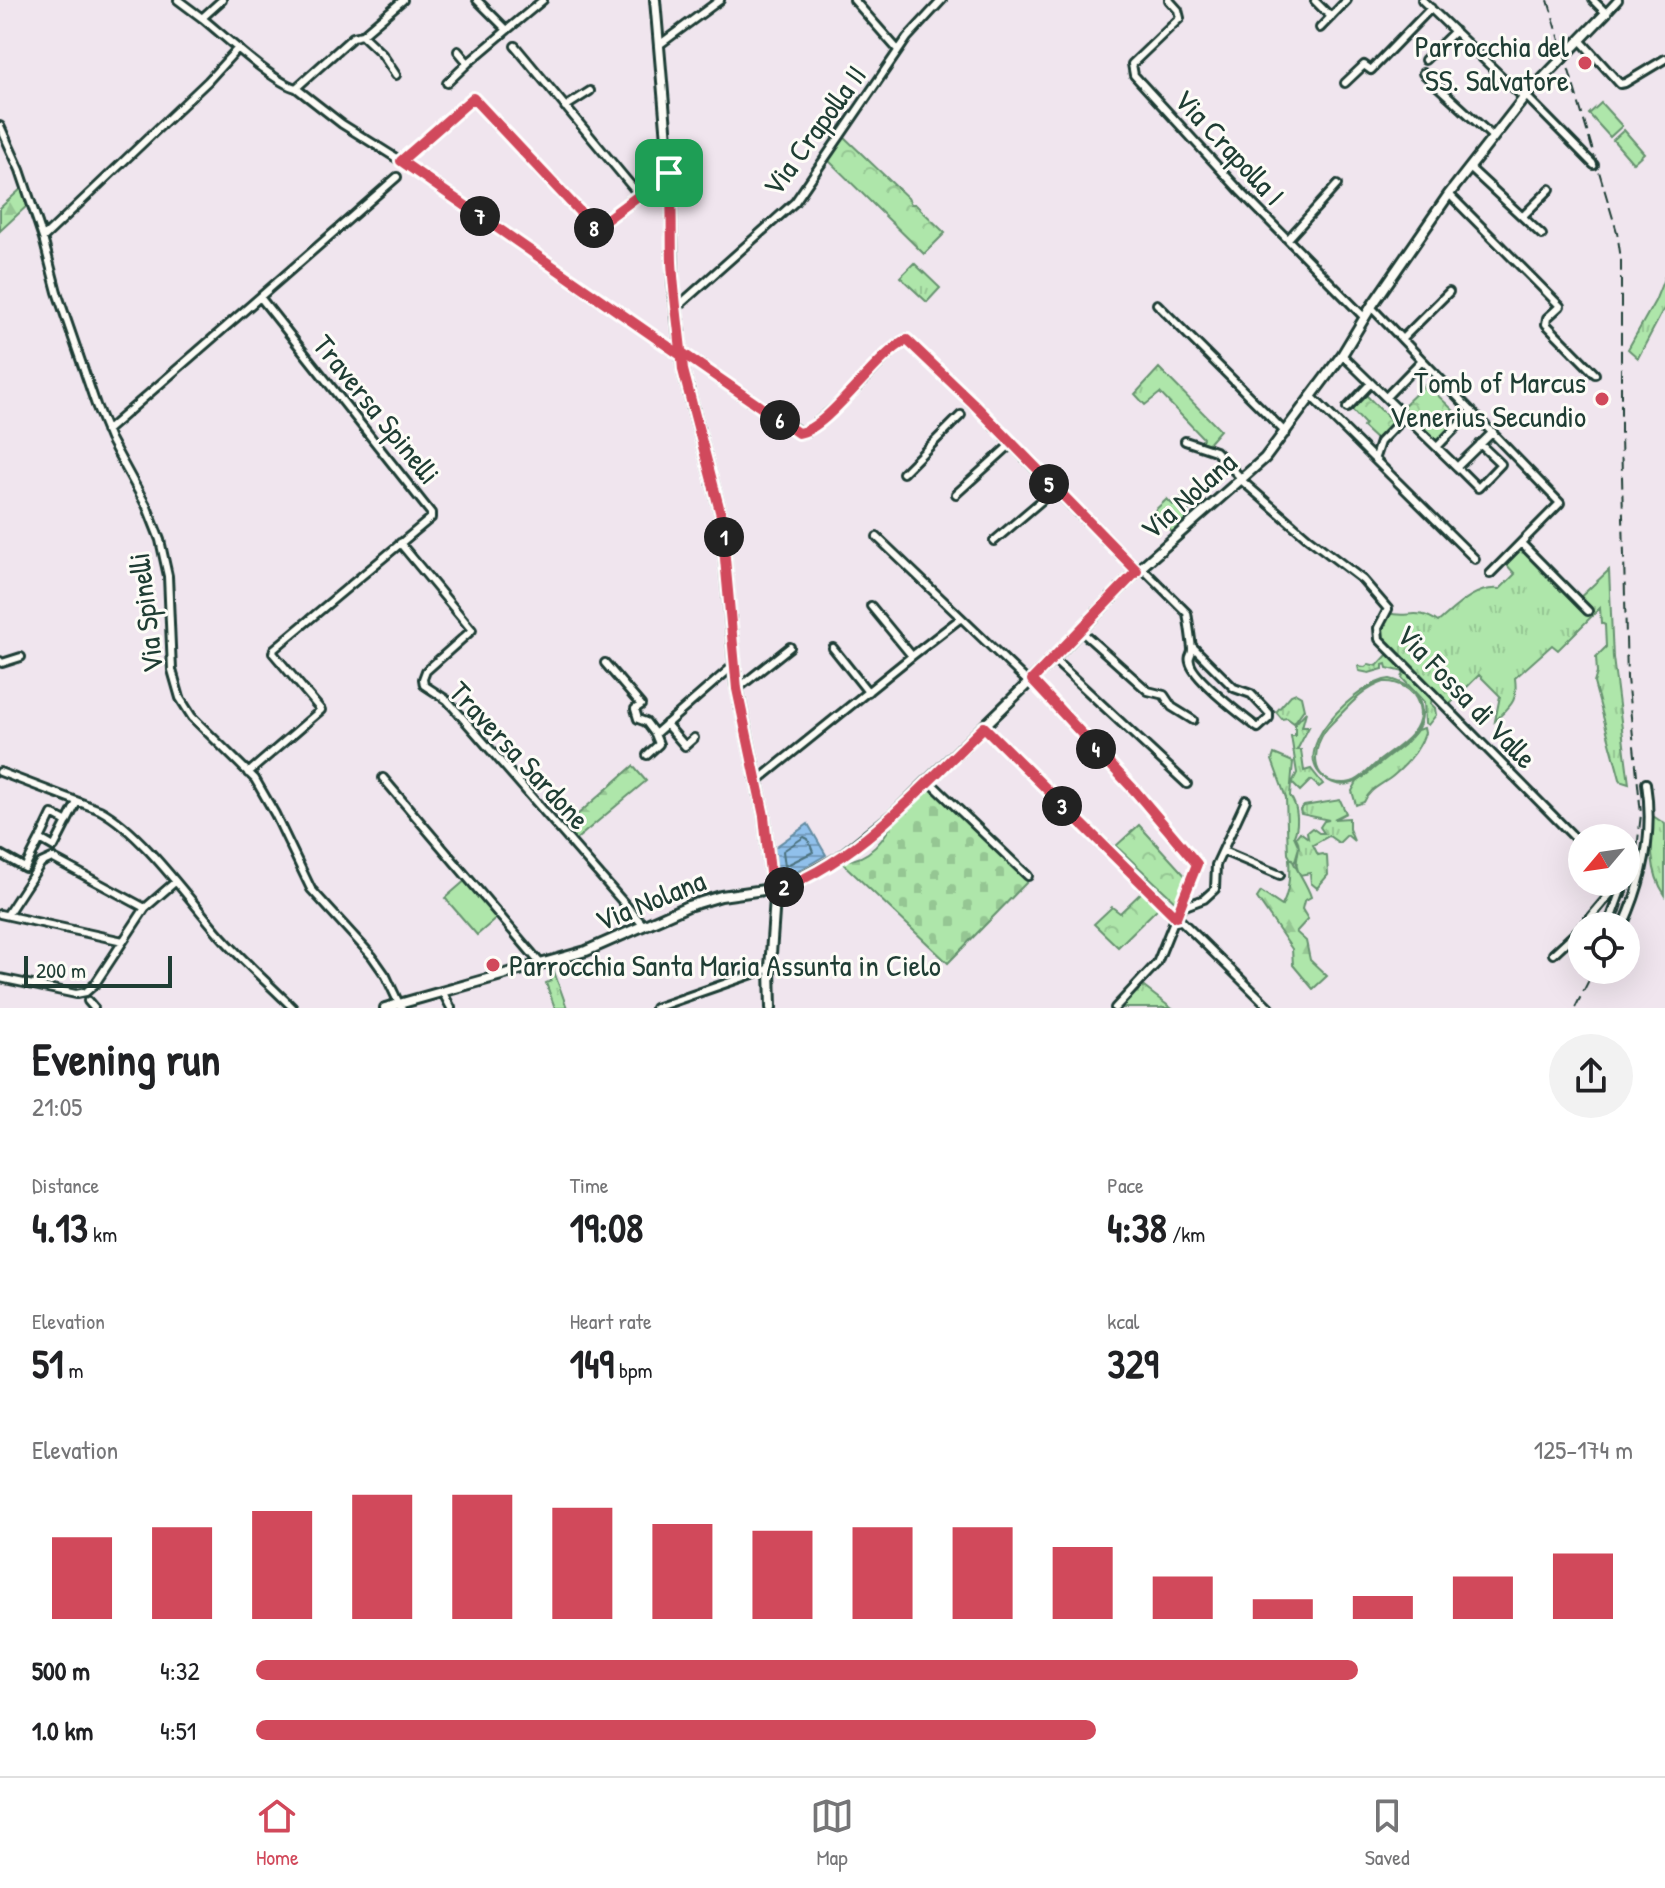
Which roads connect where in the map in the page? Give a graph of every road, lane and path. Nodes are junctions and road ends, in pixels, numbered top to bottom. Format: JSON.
{"nodes":[{"id":1,"x":178,"y":0,"type":"edge"},
{"id":2,"x":222,"y":0,"type":"edge"},
{"id":3,"x":403,"y":0,"type":"edge"},
{"id":4,"x":477,"y":0,"type":"edge"},
{"id":5,"x":543,"y":0,"type":"edge"},
{"id":6,"x":655,"y":0,"type":"edge"},
{"id":7,"x":720,"y":0,"type":"edge"},
{"id":8,"x":854,"y":0,"type":"edge"},
{"id":9,"x":942,"y":0,"type":"edge"},
{"id":10,"x":1169,"y":0,"type":"edge"},
{"id":11,"x":1347,"y":0,"type":"edge"},
{"id":12,"x":1422,"y":0,"type":"edge"},
{"id":13,"x":1593,"y":0,"type":"edge"},
{"id":14,"x":1618,"y":0,"type":"edge"},
{"id":15,"x":1315,"y":1,"type":"edge"},
{"id":16,"x":1431,"y":8,"type":"junction"},
{"id":17,"x":1606,"y":13,"type":"junction"},
{"id":18,"x":1331,"y":17,"type":"junction"},
{"id":19,"x":202,"y":18,"type":"junction"},
{"id":20,"x":1320,"y":28,"type":"dead end"},
{"id":21,"x":507,"y":30,"type":"junction"},
{"id":22,"x":1455,"y":31,"type":"junction"},
{"id":23,"x":362,"y":35,"type":"junction"},
{"id":24,"x":1580,"y":40,"type":"junction"},
{"id":25,"x":659,"y":45,"type":"junction"},
{"id":26,"x":515,"y":46,"type":"dead end"},
{"id":27,"x":238,"y":48,"type":"junction"},
{"id":28,"x":898,"y":50,"type":"junction"},
{"id":29,"x":458,"y":51,"type":"dead end"},
{"id":30,"x":1665,"y":59,"type":"edge"},
{"id":31,"x":1425,"y":60,"type":"dead end"},
{"id":32,"x":468,"y":63,"type":"junction"},
{"id":33,"x":1423,"y":73,"type":"dead end"},
{"id":34,"x":396,"y":75,"type":"dead end"},
{"id":35,"x":447,"y":83,"type":"dead end"},
{"id":36,"x":1345,"y":83,"type":"dead end"},
{"id":37,"x":296,"y":88,"type":"junction"},
{"id":38,"x":590,"y":91,"type":"dead end"},
{"id":39,"x":1525,"y":97,"type":"junction"},
{"id":40,"x":565,"y":107,"type":"junction"},
{"id":41,"x":0,"y":126,"type":"edge"},
{"id":42,"x":1493,"y":137,"type":"junction"},
{"id":43,"x":401,"y":161,"type":"junction"},
{"id":44,"x":1594,"y":165,"type":"dead end"},
{"id":45,"x":1470,"y":168,"type":"junction"},
{"id":46,"x":669,"y":173,"type":"junction"},
{"id":47,"x":397,"y":177,"type":"dead end"},
{"id":48,"x":1337,"y":185,"type":"dead end"},
{"id":49,"x":1550,"y":189,"type":"dead end"},
{"id":50,"x":1449,"y":194,"type":"junction"},
{"id":51,"x":639,"y":195,"type":"junction"},
{"id":52,"x":1523,"y":216,"type":"junction"},
{"id":53,"x":1542,"y":235,"type":"dead end"},
{"id":54,"x":43,"y":238,"type":"junction"},
{"id":55,"x":1288,"y":239,"type":"junction"},
{"id":56,"x":1449,"y":292,"type":"dead end"},
{"id":57,"x":260,"y":297,"type":"junction"},
{"id":58,"x":1157,"y":304,"type":"dead end"},
{"id":59,"x":1371,"y":307,"type":"junction"},
{"id":60,"x":676,"y":308,"type":"junction"},
{"id":61,"x":1365,"y":318,"type":"junction"},
{"id":62,"x":1402,"y":339,"type":"junction"},
{"id":63,"x":681,"y":354,"type":"junction"},
{"id":64,"x":1342,"y":355,"type":"junction"},
{"id":65,"x":1422,"y":360,"type":"junction"},
{"id":66,"x":1595,"y":374,"type":"dead end"},
{"id":67,"x":1371,"y":383,"type":"junction"},
{"id":68,"x":1312,"y":397,"type":"junction"},
{"id":69,"x":1386,"y":397,"type":"junction"},
{"id":70,"x":1347,"y":408,"type":"dead end"},
{"id":71,"x":1472,"y":411,"type":"junction"},
{"id":72,"x":961,"y":415,"type":"tunnel mouth"},
{"id":73,"x":1405,"y":416,"type":"junction"},
{"id":74,"x":106,"y":431,"type":"junction"},
{"id":75,"x":1493,"y":432,"type":"junction"},
{"id":76,"x":1286,"y":433,"type":"junction"},
{"id":77,"x":1185,"y":441,"type":"dead end"},
{"id":78,"x":1011,"y":444,"type":"junction"},
{"id":79,"x":1480,"y":444,"type":"junction"},
{"id":80,"x":1437,"y":447,"type":"junction"},
{"id":81,"x":1375,"y":458,"type":"junction"},
{"id":82,"x":1457,"y":467,"type":"junction"},
{"id":83,"x":903,"y":473,"type":"dead end"},
{"id":84,"x":1242,"y":479,"type":"junction"},
{"id":85,"x":1055,"y":489,"type":"junction"},
{"id":86,"x":956,"y":494,"type":"dead end"},
{"id":87,"x":877,"y":537,"type":"dead end"},
{"id":88,"x":994,"y":541,"type":"dead end"},
{"id":89,"x":400,"y":543,"type":"junction"},
{"id":90,"x":1521,"y":543,"type":"junction"},
{"id":91,"x":1475,"y":559,"type":"dead end"},
{"id":92,"x":1139,"y":569,"type":"junction"},
{"id":93,"x":1490,"y":574,"type":"dead end"},
{"id":94,"x":871,"y":606,"type":"dead end"},
{"id":95,"x":1588,"y":611,"type":"dead end"},
{"id":96,"x":961,"y":618,"type":"junction"},
{"id":97,"x":1081,"y":631,"type":"junction"},
{"id":98,"x":790,"y":647,"type":"dead end"},
{"id":99,"x":1193,"y":647,"type":"junction"},
{"id":100,"x":833,"y":648,"type":"dead end"},
{"id":101,"x":912,"y":656,"type":"junction"},
{"id":102,"x":21,"y":657,"type":"dead end"},
{"id":103,"x":1053,"y":659,"type":"junction"},
{"id":104,"x":0,"y":661,"type":"edge"},
{"id":105,"x":605,"y":663,"type":"dead end"},
{"id":106,"x":734,"y":665,"type":"junction"},
{"id":107,"x":1030,"y":682,"type":"junction"},
{"id":108,"x":737,"y":689,"type":"junction"},
{"id":109,"x":868,"y":692,"type":"junction"},
{"id":110,"x":1193,"y":720,"type":"dead end"},
{"id":111,"x":666,"y":724,"type":"junction"},
{"id":112,"x":984,"y":727,"type":"junction"},
{"id":113,"x":655,"y":734,"type":"junction"},
{"id":114,"x":694,"y":738,"type":"dead end"},
{"id":115,"x":647,"y":755,"type":"dead end"},
{"id":116,"x":0,"y":772,"type":"edge"},
{"id":117,"x":248,"y":773,"type":"junction"},
{"id":118,"x":383,"y":778,"type":"dead end"},
{"id":119,"x":928,"y":780,"type":"junction"},
{"id":120,"x":756,"y":782,"type":"junction"},
{"id":121,"x":1646,"y":783,"type":"dead end"},
{"id":122,"x":1187,"y":784,"type":"dead end"},
{"id":123,"x":1246,"y":800,"type":"dead end"},
{"id":124,"x":77,"y":802,"type":"junction"},
{"id":125,"x":67,"y":822,"type":"junction"},
{"id":126,"x":1568,"y":831,"type":"edge"},
{"id":127,"x":40,"y":839,"type":"junction"},
{"id":128,"x":1223,"y":851,"type":"junction"},
{"id":129,"x":0,"y":854,"type":"edge"},
{"id":130,"x":1280,"y":875,"type":"dead end"},
{"id":131,"x":1028,"y":876,"type":"dead end"},
{"id":132,"x":175,"y":882,"type":"junction"},
{"id":133,"x":772,"y":891,"type":"junction"},
{"id":134,"x":1608,"y":896,"type":"edge"},
{"id":135,"x":145,"y":908,"type":"junction"},
{"id":136,"x":1180,"y":908,"type":"junction"},
{"id":137,"x":1594,"y":912,"type":"edge"},
{"id":138,"x":1630,"y":912,"type":"edge"},
{"id":139,"x":4,"y":915,"type":"edge"},
{"id":140,"x":1176,"y":917,"type":"junction"},
{"id":141,"x":644,"y":926,"type":"junction"},
{"id":142,"x":1568,"y":940,"type":"edge"},
{"id":143,"x":123,"y":941,"type":"junction"},
{"id":144,"x":1553,"y":954,"type":"dead end"},
{"id":145,"x":540,"y":963,"type":"junction"},
{"id":146,"x":770,"y":968,"type":"junction"},
{"id":147,"x":0,"y":978,"type":"edge"},
{"id":148,"x":442,"y":991,"type":"junction"},
{"id":149,"x":88,"y":1001,"type":"dead end"},
{"id":150,"x":400,"y":1006,"type":"edge"},
{"id":151,"x":94,"y":1008,"type":"edge"},
{"id":152,"x":293,"y":1008,"type":"edge"},
{"id":153,"x":385,"y":1008,"type":"edge"},
{"id":154,"x":451,"y":1008,"type":"edge"},
{"id":155,"x":655,"y":1008,"type":"edge"},
{"id":156,"x":771,"y":1008,"type":"edge"},
{"id":157,"x":1115,"y":1008,"type":"edge"},
{"id":158,"x":1270,"y":1008,"type":"edge"}],
"edges":[{"from":1,"to":19,"type":"street"},
{"from":2,"to":19,"type":"street"},
{"from":3,"to":23,"type":"street"},
{"from":4,"to":21,"type":"street"},
{"from":5,"to":21,"type":"street"},
{"from":6,"to":25,"type":"street"},
{"from":7,"to":25,"type":"street"},
{"from":8,"to":28,"type":"street"},
{"from":9,"to":28,"type":"street","name":"Via Crapolla II"},
{"from":10,"to":55,"type":"street","name":"Via Crapolla I"},
{"from":11,"to":18,"type":"street"},
{"from":12,"to":16,"type":"street"},
{"from":13,"to":17,"type":"street"},
{"from":14,"to":17,"type":"street"},
{"from":15,"to":18,"type":"street"},
{"from":16,"to":22,"type":"street"},
{"from":16,"to":36,"type":"street"},
{"from":17,"to":24,"type":"street","name":"Via Nolana"},
{"from":18,"to":20,"type":"street"},
{"from":19,"to":27,"type":"street"},
{"from":21,"to":32,"type":"street"},
{"from":22,"to":31,"type":"street"},
{"from":22,"to":39,"type":"street"},
{"from":23,"to":34,"type":"street"},
{"from":23,"to":37,"type":"street"},
{"from":24,"to":30,"type":"street"},
{"from":24,"to":39,"type":"street","name":"Via Nolana"},
{"from":25,"to":46,"type":"street"},
{"from":26,"to":40,"type":"street"},
{"from":27,"to":37,"type":"street"},
{"from":27,"to":54,"type":"street"},
{"from":28,"to":60,"type":"street","name":"Via Crapolla II"},
{"from":29,"to":32,"type":"street"},
{"from":32,"to":35,"type":"street"},
{"from":33,"to":42,"type":"street"},
{"from":37,"to":43,"type":"street"},
{"from":38,"to":40,"type":"street"},
{"from":39,"to":42,"type":"street","name":"Via Nolana"},
{"from":39,"to":44,"type":"street"},
{"from":40,"to":51,"type":"street"},
{"from":41,"to":54,"type":"street","name":"Via Spinelli"},
{"from":42,"to":45,"type":"street","name":"Via Nolana"},
{"from":43,"to":51,"type":"street"},
{"from":43,"to":63,"type":"street"},
{"from":45,"to":50,"type":"street","name":"Via Nolana"},
{"from":45,"to":52,"type":"street"},
{"from":46,"to":51,"type":"street"},
{"from":46,"to":60,"type":"street"},
{"from":47,"to":57,"type":"street"},
{"from":48,"to":55,"type":"street"},
{"from":49,"to":52,"type":"street"},
{"from":50,"to":59,"type":"street","name":"Via Nolana"},
{"from":50,"to":66,"type":"street"},
{"from":52,"to":53,"type":"street"},
{"from":54,"to":74,"type":"street","name":"Via Spinelli"},
{"from":55,"to":61,"type":"street","name":"Via Crapolla I"},
{"from":56,"to":62,"type":"street"},
{"from":57,"to":74,"type":"street"},
{"from":57,"to":89,"type":"street","name":"Traversa Spinelli"},
{"from":58,"to":76,"type":"street"},
{"from":59,"to":61,"type":"street","name":"Via Nolana"},
{"from":59,"to":62,"type":"street"},
{"from":60,"to":63,"type":"street"},
{"from":61,"to":64,"type":"street","name":"Via Nolana"},
{"from":62,"to":65,"type":"street"},
{"from":63,"to":78,"type":"street"},
{"from":63,"to":106,"type":"street"},
{"from":64,"to":67,"type":"street"},
{"from":64,"to":68,"type":"street","name":"Via Nolana"},
{"from":65,"to":69,"type":"street"},
{"from":65,"to":71,"type":"street"},
{"from":67,"to":69,"type":"street"},
{"from":67,"to":70,"type":"street"},
{"from":68,"to":76,"type":"street","name":"Via Nolana"},
{"from":68,"to":81,"type":"street"},
{"from":69,"to":73,"type":"street"},
{"from":71,"to":75,"type":"street"},
{"from":71,"to":80,"type":"street"},
{"from":72,"to":83,"type":"street"},
{"from":73,"to":80,"type":"street"},
{"from":73,"to":81,"type":"street"},
{"from":74,"to":117,"type":"street","name":"Via Spinelli"},
{"from":75,"to":79,"type":"street"},
{"from":75,"to":90,"type":"street"},
{"from":76,"to":84,"type":"street","name":"Via Nolana"},
{"from":77,"to":84,"type":"street"},
{"from":78,"to":85,"type":"street"},
{"from":78,"to":86,"type":"street"},
{"from":79,"to":82,"type":"street"},
{"from":79,"to":82,"type":"street"},
{"from":80,"to":82,"type":"street"},
{"from":81,"to":91,"type":"street"},
{"from":84,"to":92,"type":"street","name":"Via Nolana"},
{"from":84,"to":126,"type":"street","name":"Via Fossa di Valle"},
{"from":85,"to":88,"type":"street"},
{"from":85,"to":92,"type":"street"},
{"from":87,"to":96,"type":"street"},
{"from":89,"to":117,"type":"street"},
{"from":89,"to":141,"type":"street","name":"Traversa Sardone"},
{"from":90,"to":93,"type":"street"},
{"from":90,"to":95,"type":"street"},
{"from":92,"to":97,"type":"street","name":"Via Nolana"},
{"from":92,"to":99,"type":"street"},
{"from":94,"to":101,"type":"street"},
{"from":96,"to":101,"type":"street"},
{"from":96,"to":107,"type":"street"},
{"from":97,"to":103,"type":"street","name":"Via Nolana"},
{"from":97,"to":110,"type":"street"},
{"from":98,"to":108,"type":"street"},
{"from":99,"to":99,"type":"street"},
{"from":100,"to":109,"type":"street"},
{"from":101,"to":109,"type":"street"},
{"from":102,"to":104,"type":"street"},
{"from":103,"to":107,"type":"street","name":"Via Nolana"},
{"from":103,"to":122,"type":"street"},
{"from":105,"to":113,"type":"street"},
{"from":106,"to":108,"type":"street"},
{"from":106,"to":111,"type":"street"},
{"from":107,"to":112,"type":"street","name":"Via Nolana"},
{"from":107,"to":136,"type":"street"},
{"from":108,"to":120,"type":"street"},
{"from":109,"to":120,"type":"street"},
{"from":111,"to":113,"type":"street"},
{"from":111,"to":114,"type":"street"},
{"from":112,"to":119,"type":"street","name":"Via Nolana"},
{"from":112,"to":140,"type":"street"},
{"from":113,"to":115,"type":"street"},
{"from":116,"to":124,"type":"street"},
{"from":117,"to":150,"type":"street","name":"Via Spinelli"},
{"from":118,"to":145,"type":"street"},
{"from":119,"to":131,"type":"street"},
{"from":119,"to":133,"type":"street","name":"Via Nolana"},
{"from":120,"to":133,"type":"street"},
{"from":121,"to":138,"type":"street"},
{"from":123,"to":128,"type":"street"},
{"from":124,"to":125,"type":"street"},
{"from":124,"to":132,"type":"street"},
{"from":125,"to":127,"type":"street"},
{"from":125,"to":127,"type":"street"},
{"from":127,"to":129,"type":"street"},
{"from":128,"to":130,"type":"street"},
{"from":128,"to":136,"type":"street"},
{"from":132,"to":135,"type":"street"},
{"from":132,"to":152,"type":"street"},
{"from":133,"to":141,"type":"street","name":"Via Nolana"},
{"from":133,"to":146,"type":"street"},
{"from":134,"to":137,"type":"street"},
{"from":135,"to":139,"type":"street"},
{"from":135,"to":143,"type":"street"},
{"from":136,"to":140,"type":"street"},
{"from":139,"to":143,"type":"street"},
{"from":140,"to":157,"type":"street"},
{"from":140,"to":158,"type":"street"},
{"from":141,"to":145,"type":"street","name":"Via Nolana"},
{"from":142,"to":144,"type":"street"},
{"from":143,"to":147,"type":"street"},
{"from":145,"to":148,"type":"street","name":"Via Nolana"},
{"from":146,"to":155,"type":"street"},
{"from":146,"to":156,"type":"street"},
{"from":148,"to":150,"type":"street","name":"Via Nolana"},
{"from":148,"to":154,"type":"street"},
{"from":149,"to":151,"type":"street"},
{"from":150,"to":153,"type":"street","name":"Via Nolana"}]}
